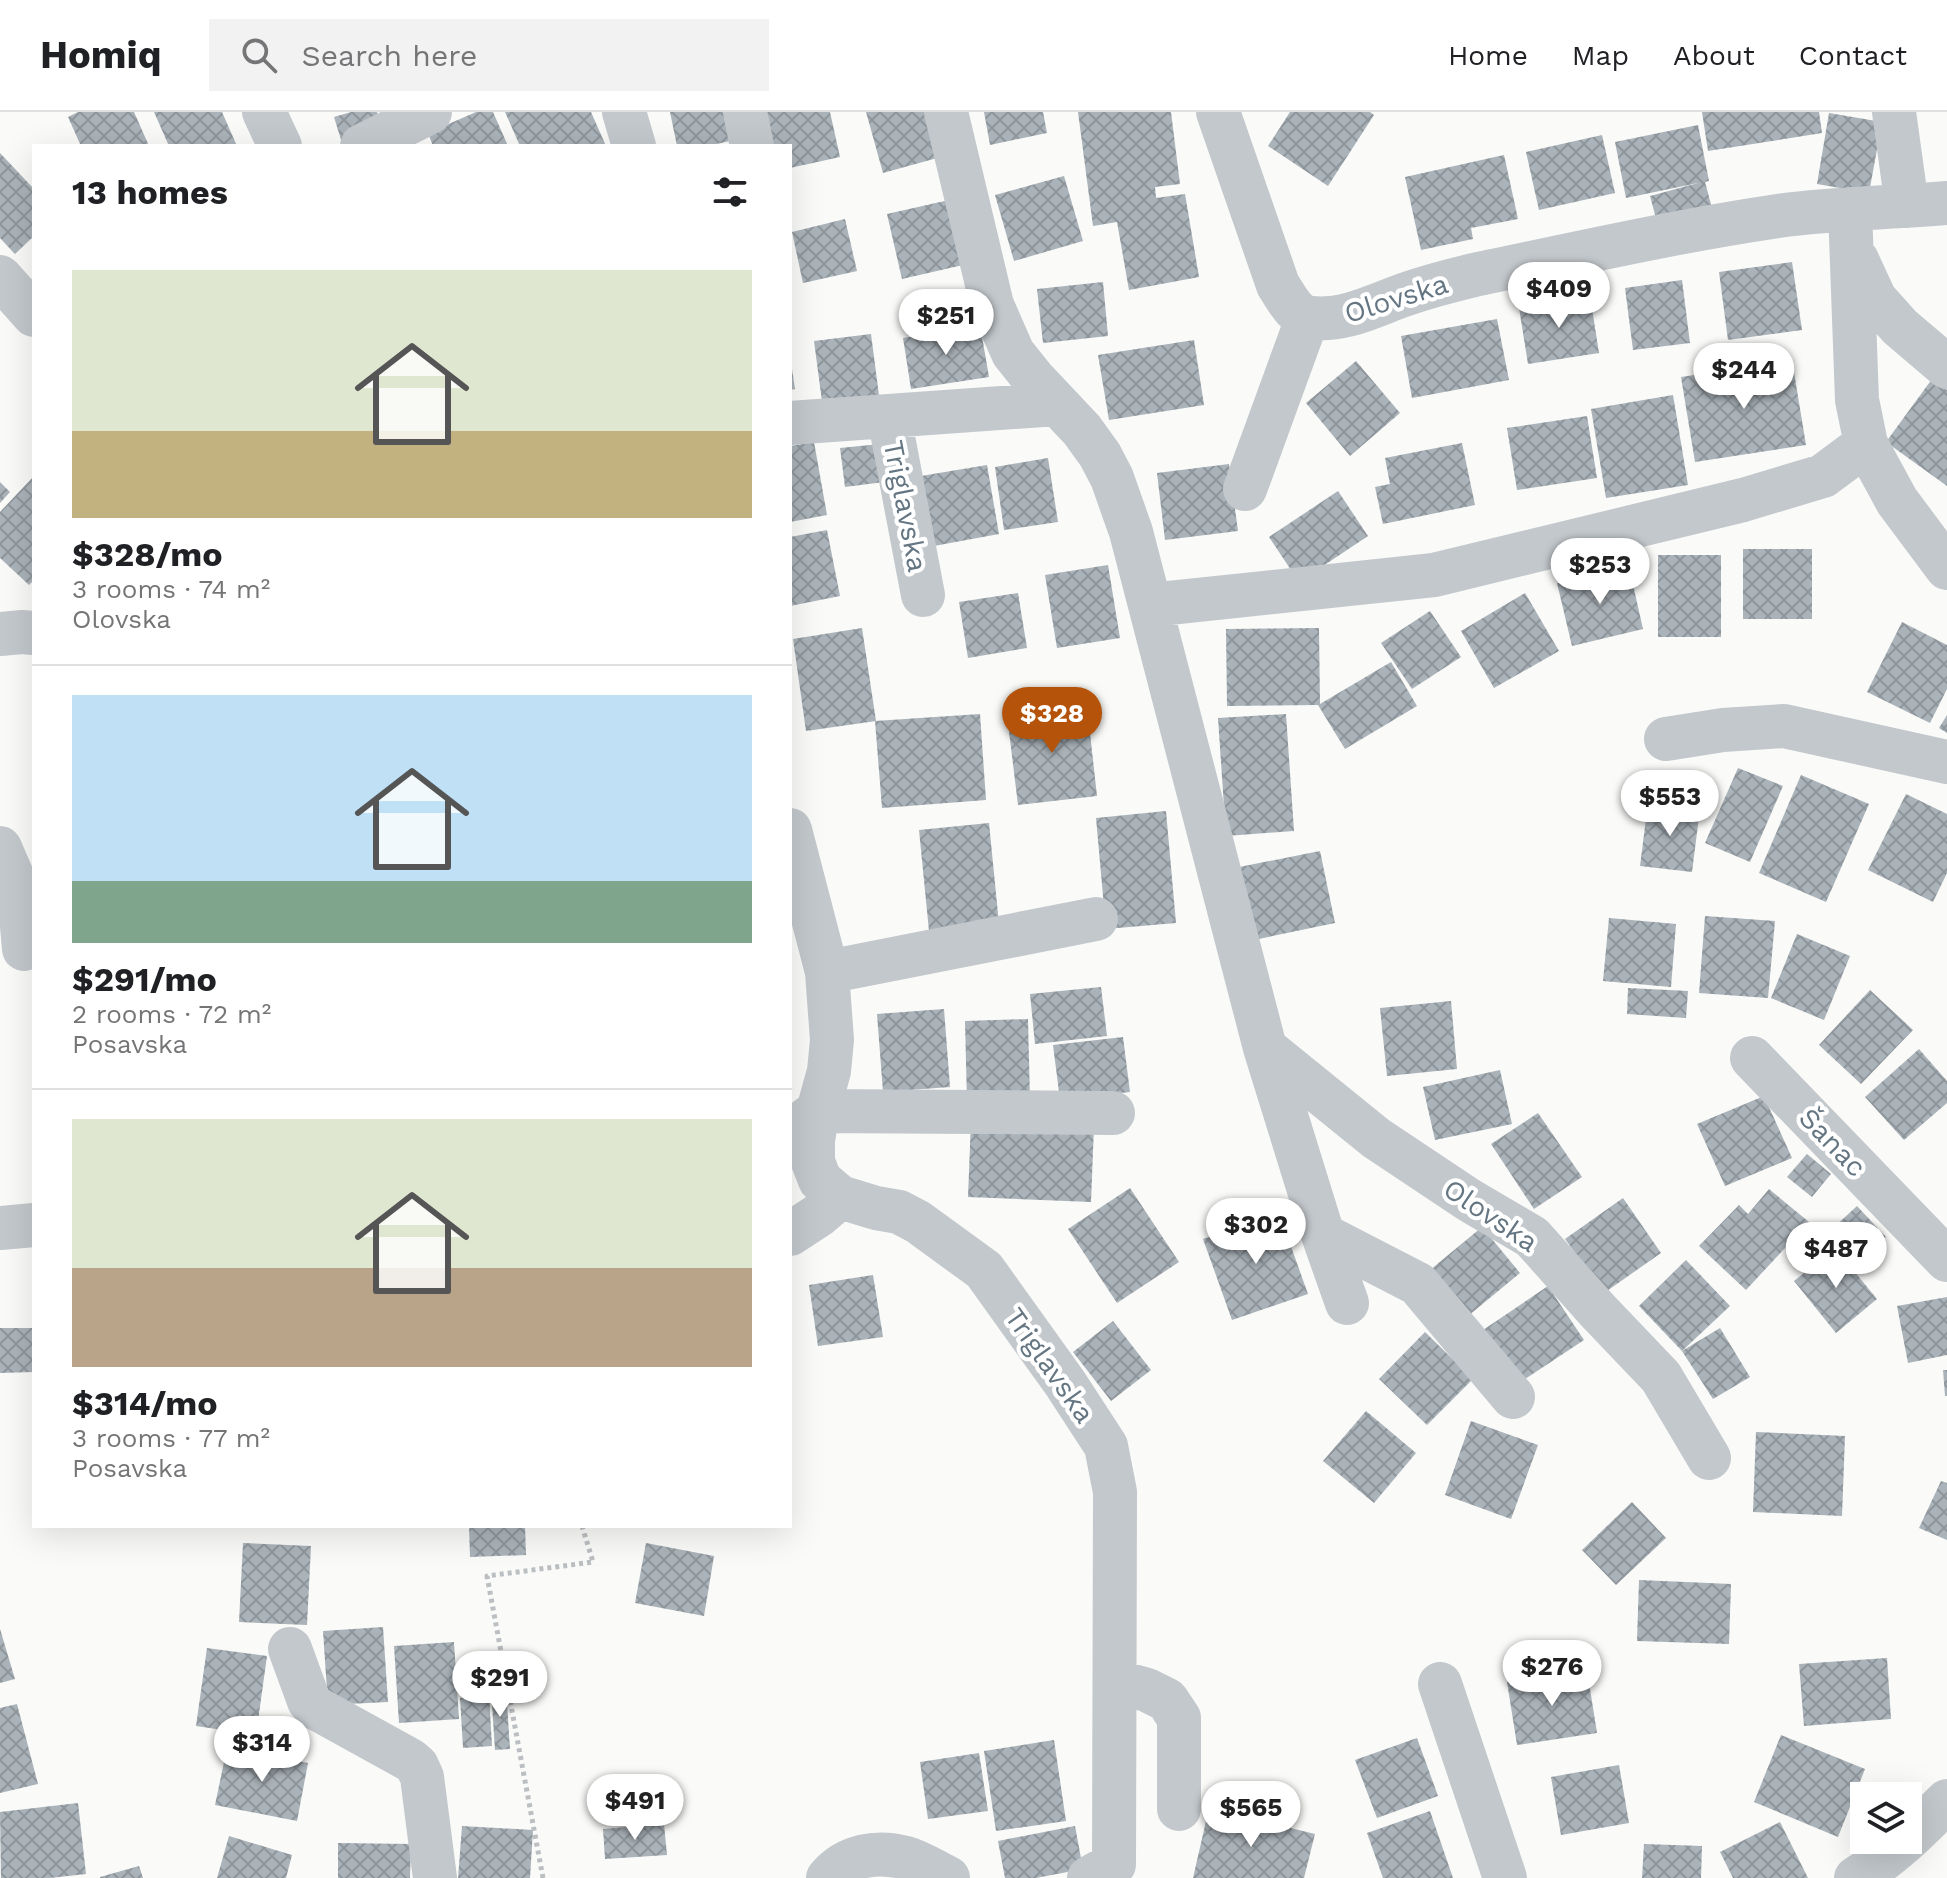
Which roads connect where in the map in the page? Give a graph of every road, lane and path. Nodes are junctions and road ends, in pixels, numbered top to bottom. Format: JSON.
{"nodes":[{"id":1,"x":264,"y":112,"type":"edge"},
{"id":2,"x":624,"y":112,"type":"edge"},
{"id":3,"x":745,"y":112,"type":"edge"},
{"id":4,"x":946,"y":112,"type":"edge"},
{"id":5,"x":1218,"y":112,"type":"edge"},
{"id":6,"x":1894,"y":112,"type":"edge"},
{"id":7,"x":425,"y":113,"type":"edge"},
{"id":8,"x":279,"y":144,"type":"edge"},
{"id":9,"x":366,"y":144,"type":"edge"},
{"id":10,"x":633,"y":144,"type":"edge"},
{"id":11,"x":752,"y":144,"type":"edge"},
{"id":12,"x":1927,"y":205,"type":"edge"},
{"id":13,"x":1851,"y":229,"type":"junction"},
{"id":14,"x":1307,"y":319,"type":"junction"},
{"id":15,"x":1947,"y":367,"type":"edge"},
{"id":16,"x":1057,"y":404,"type":"junction"},
{"id":17,"x":889,"y":416,"type":"junction"},
{"id":18,"x":792,"y":423,"type":"edge"},
{"id":19,"x":1866,"y":444,"type":"junction"},
{"id":20,"x":1245,"y":489,"type":"dead end"},
{"id":21,"x":1947,"y":568,"type":"edge"},
{"id":22,"x":923,"y":595,"type":"dead end"},
{"id":23,"x":1150,"y":605,"type":"junction"},
{"id":24,"x":32,"y":633,"type":"edge"},
{"id":25,"x":0,"y":634,"type":"edge"},
{"id":26,"x":1666,"y":739,"type":"dead end"},
{"id":27,"x":1947,"y":762,"type":"edge"},
{"id":28,"x":792,"y":847,"type":"edge"},
{"id":29,"x":0,"y":848,"type":"edge"},
{"id":30,"x":1096,"y":919,"type":"dead end"},
{"id":31,"x":802,"y":934,"type":"edge"},
{"id":32,"x":24,"y":949,"type":"dead end"},
{"id":33,"x":827,"y":972,"type":"junction"},
{"id":34,"x":1265,"y":1048,"type":"junction"},
{"id":35,"x":1752,"y":1058,"type":"dead end"},
{"id":36,"x":1113,"y":1113,"type":"dead end"},
{"id":37,"x":804,"y":1122,"type":"edge"},
{"id":38,"x":840,"y":1197,"type":"junction"},
{"id":39,"x":32,"y":1225,"type":"edge"},
{"id":40,"x":0,"y":1228,"type":"edge"},
{"id":41,"x":792,"y":1233,"type":"edge"},
{"id":42,"x":1323,"y":1235,"type":"junction"},
{"id":43,"x":1947,"y":1260,"type":"edge"},
{"id":44,"x":1347,"y":1303,"type":"dead end"},
{"id":45,"x":1513,"y":1397,"type":"dead end"},
{"id":46,"x":1709,"y":1458,"type":"dead end"},
{"id":47,"x":583,"y":1528,"type":"edge"},
{"id":48,"x":290,"y":1649,"type":"dead end"},
{"id":49,"x":1115,"y":1681,"type":"junction"},
{"id":50,"x":1440,"y":1684,"type":"dead end"},
{"id":51,"x":1947,"y":1801,"type":"edge"},
{"id":52,"x":1179,"y":1809,"type":"dead end"},
{"id":53,"x":1107,"y":1873,"type":"edge"},
{"id":54,"x":435,"y":1878,"type":"edge"},
{"id":55,"x":543,"y":1878,"type":"edge"},
{"id":56,"x":828,"y":1878,"type":"edge"},
{"id":57,"x":948,"y":1878,"type":"edge"},
{"id":58,"x":1505,"y":1878,"type":"edge"},
{"id":59,"x":1856,"y":1878,"type":"edge"}],
"edges":[{"from":1,"to":8,"type":"street"},
{"from":2,"to":10,"type":"street"},
{"from":3,"to":11,"type":"street"},
{"from":4,"to":16,"type":"street"},
{"from":5,"to":14,"type":"street","name":"Olovska"},
{"from":6,"to":12,"type":"street","name":"Olovska"},
{"from":7,"to":9,"type":"street"},
{"from":12,"to":13,"type":"street","name":"Olovska"},
{"from":13,"to":14,"type":"street","name":"Olovska"},
{"from":13,"to":15,"type":"street"},
{"from":13,"to":19,"type":"street"},
{"from":14,"to":20,"type":"street"},
{"from":16,"to":17,"type":"street","name":"Triglavska"},
{"from":16,"to":23,"type":"street"},
{"from":17,"to":18,"type":"street","name":"Triglavska"},
{"from":17,"to":22,"type":"street","name":"Triglavska"},
{"from":19,"to":21,"type":"street"},
{"from":19,"to":23,"type":"street"},
{"from":23,"to":34,"type":"street"},
{"from":24,"to":25,"type":"street"},
{"from":26,"to":27,"type":"street"},
{"from":28,"to":31,"type":"street"},
{"from":29,"to":32,"type":"street"},
{"from":30,"to":33,"type":"street"},
{"from":31,"to":33,"type":"street"},
{"from":33,"to":37,"type":"street"},
{"from":34,"to":42,"type":"street"},
{"from":34,"to":46,"type":"street","name":"Olovska"},
{"from":35,"to":43,"type":"street","name":"Šanac"},
{"from":36,"to":37,"type":"street"},
{"from":37,"to":38,"type":"street"},
{"from":38,"to":41,"type":"street"},
{"from":38,"to":49,"type":"street","name":"Triglavska"},
{"from":39,"to":40,"type":"street"},
{"from":42,"to":44,"type":"street"},
{"from":42,"to":45,"type":"street"},
{"from":47,"to":55,"type":"path"},
{"from":48,"to":54,"type":"street"},
{"from":49,"to":52,"type":"street"},
{"from":49,"to":53,"type":"street","name":"Triglavska"},
{"from":50,"to":58,"type":"street"},
{"from":51,"to":59,"type":"street"},
{"from":56,"to":57,"type":"street"}]}
